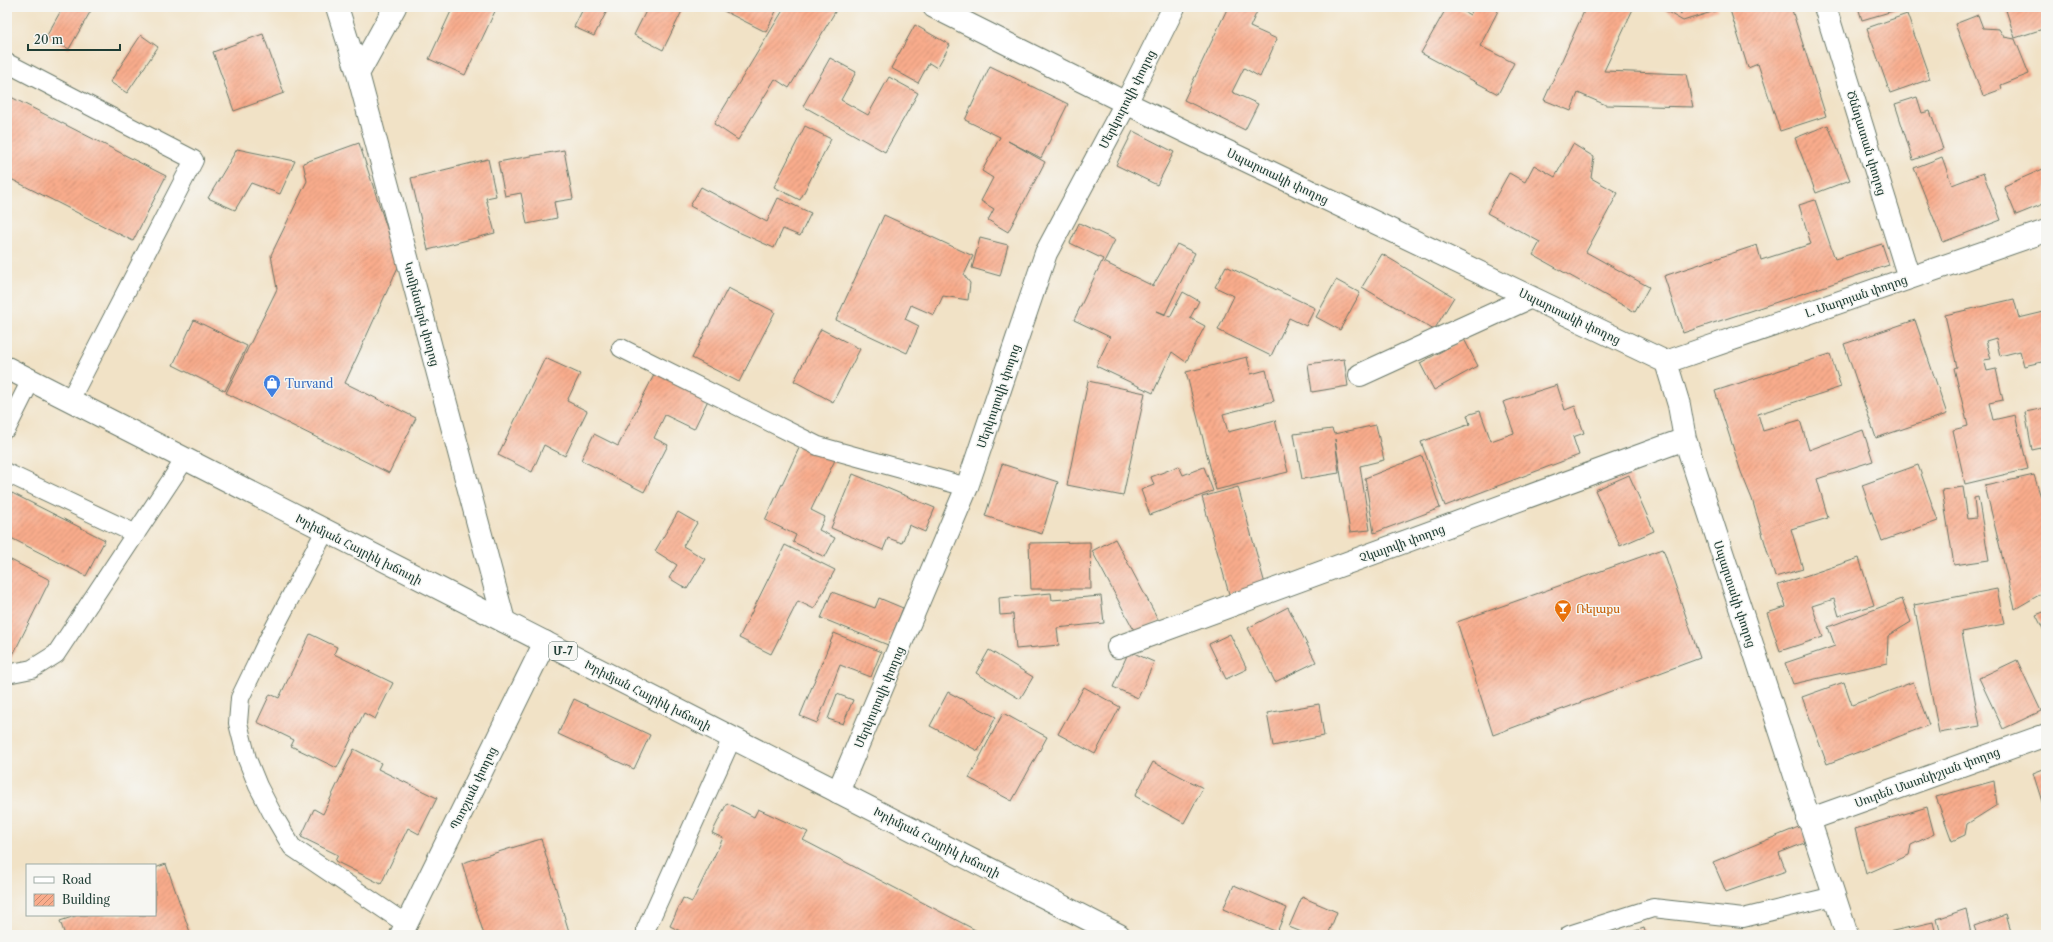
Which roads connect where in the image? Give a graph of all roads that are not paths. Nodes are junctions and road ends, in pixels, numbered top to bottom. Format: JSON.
{"nodes":[{"id":1,"x":337,"y":7,"type":"edge"},
{"id":2,"x":395,"y":7,"type":"edge"},
{"id":3,"x":934,"y":7,"type":"edge"},
{"id":4,"x":1174,"y":7,"type":"edge"},
{"id":5,"x":1825,"y":7,"type":"edge"},
{"id":6,"x":7,"y":63,"type":"edge"},
{"id":7,"x":358,"y":74,"type":"junction"},
{"id":8,"x":1126,"y":103,"type":"junction"},
{"id":9,"x":2046,"y":230,"type":"edge"},
{"id":10,"x":1909,"y":278,"type":"junction"},
{"id":11,"x":1531,"y":298,"type":"junction"},
{"id":12,"x":621,"y":348,"type":"dead end"},
{"id":13,"x":1666,"y":362,"type":"junction"},
{"id":14,"x":7,"y":368,"type":"edge"},
{"id":15,"x":1360,"y":375,"type":"dead end"},
{"id":16,"x":31,"y":380,"type":"junction"},
{"id":17,"x":70,"y":400,"type":"junction"},
{"id":18,"x":7,"y":428,"type":"edge"},
{"id":19,"x":1685,"y":439,"type":"junction"},
{"id":20,"x":185,"y":459,"type":"junction"},
{"id":21,"x":7,"y":473,"type":"edge"},
{"id":22,"x":968,"y":487,"type":"junction"},
{"id":23,"x":325,"y":531,"type":"junction"},
{"id":24,"x":136,"y":534,"type":"junction"},
{"id":25,"x":504,"y":621,"type":"junction"},
{"id":26,"x":545,"y":642,"type":"junction"},
{"id":27,"x":1118,"y":647,"type":"dead end"},
{"id":28,"x":7,"y":674,"type":"edge"},
{"id":29,"x":2046,"y":735,"type":"edge"},
{"id":30,"x":732,"y":738,"type":"junction"},
{"id":31,"x":838,"y":792,"type":"junction"},
{"id":32,"x":1808,"y":820,"type":"junction"},
{"id":33,"x":1834,"y":896,"type":"junction"},
{"id":34,"x":404,"y":930,"type":"edge"},
{"id":35,"x":646,"y":935,"type":"edge"},
{"id":36,"x":1119,"y":935,"type":"edge"},
{"id":37,"x":1569,"y":935,"type":"edge"},
{"id":38,"x":1847,"y":935,"type":"edge"}],
"edges":[{"from":1,"to":7,"type":"main road","name":"Կոմինտերն փողոց"},
{"from":2,"to":7,"type":"main road"},
{"from":3,"to":8,"type":"main road","name":"Սպարտակի փողոց"},
{"from":4,"to":8,"type":"main road","name":"Մերկուրովի փողոց"},
{"from":5,"to":10,"type":"main road","name":"Ծննդատան փողոց"},
{"from":6,"to":17,"type":"lane"},
{"from":7,"to":25,"type":"main road","name":"Կոմինտերն փողոց"},
{"from":8,"to":11,"type":"main road","name":"Սպարտակի փողոց"},
{"from":8,"to":22,"type":"main road","name":"Մերկուրովի փողոց"},
{"from":9,"to":10,"type":"main road","name":"Լ. Մադոյան փողոց"},
{"from":10,"to":13,"type":"main road","name":"Լ. Մադոյան փողոց"},
{"from":11,"to":13,"type":"main road","name":"Սպարտակի փողոց"},
{"from":11,"to":15,"type":"main road"},
{"from":12,"to":22,"type":"lane"},
{"from":13,"to":19,"type":"main road","name":"Սպարտակի փողոց"},
{"from":14,"to":16,"type":"main road","name":"Խրիմյան Հայրիկ խճուղի","number":"Մ-7"},
{"from":16,"to":17,"type":"main road","name":"Խրիմյան Հայրիկ խճուղի","number":"Մ-7"},
{"from":16,"to":18,"type":"lane"},
{"from":17,"to":20,"type":"main road","name":"Խրիմյան Հայրիկ խճուղի","number":"Մ-7"},
{"from":19,"to":27,"type":"main road","name":"Չկալովի փողոց"},
{"from":19,"to":32,"type":"main road","name":"Սպարտակի փողոց"},
{"from":20,"to":23,"type":"main road","name":"Խրիմյան Հայրիկ խճուղի","number":"Մ-7"},
{"from":20,"to":24,"type":"lane"},
{"from":21,"to":24,"type":"lane"},
{"from":22,"to":31,"type":"main road","name":"Մերկուրովի փողոց"},
{"from":23,"to":25,"type":"main road","name":"Խրիմյան Հայրիկ խճուղի","number":"Մ-7"},
{"from":23,"to":34,"type":"lane"},
{"from":24,"to":28,"type":"lane"},
{"from":25,"to":26,"type":"main road","name":"Խրիմյան Հայրիկ խճուղի","number":"Մ-7"},
{"from":26,"to":30,"type":"main road","name":"Խրիմյան Հայրիկ խճուղի","number":"Մ-7"},
{"from":26,"to":34,"type":"main road","name":"Պռոշյան փողոց"},
{"from":29,"to":32,"type":"main road","name":"Սուրեն Մատնիշյան փողոց"},
{"from":30,"to":31,"type":"main road","name":"Խրիմյան Հայրիկ խճուղի","number":"Մ-7"},
{"from":30,"to":35,"type":"lane"},
{"from":31,"to":36,"type":"main road","name":"Խրիմյան Հայրիկ խճուղի","number":"Մ-7"},
{"from":32,"to":33,"type":"main road","name":"Սպարտակի փողոց"},
{"from":33,"to":37,"type":"lane"},
{"from":33,"to":38,"type":"main road","name":"Սպարտակի փողոց"}]}
